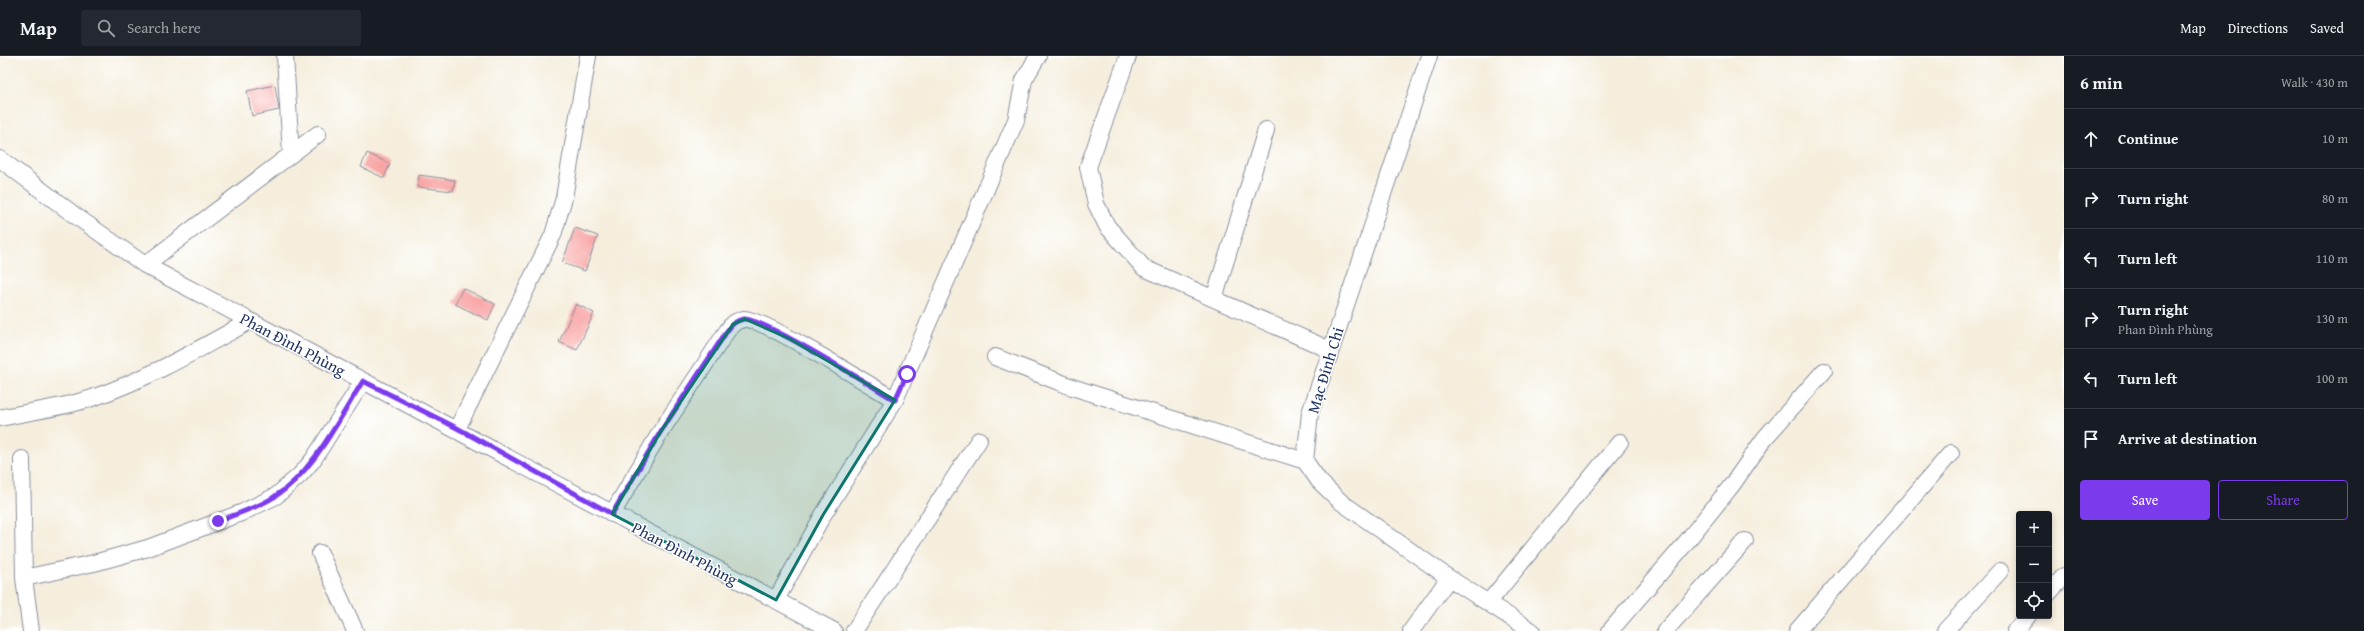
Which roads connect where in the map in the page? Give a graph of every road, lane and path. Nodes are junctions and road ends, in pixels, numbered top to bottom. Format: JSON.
{"nodes":[{"id":1,"x":285,"y":56,"type":"edge"},
{"id":2,"x":588,"y":56,"type":"edge"},
{"id":3,"x":1038,"y":56,"type":"edge"},
{"id":4,"x":1128,"y":56,"type":"edge"},
{"id":5,"x":1429,"y":56,"type":"edge"},
{"id":6,"x":1266,"y":130,"type":"dead end"},
{"id":7,"x":318,"y":134,"type":"dead end"},
{"id":8,"x":292,"y":154,"type":"junction"},
{"id":9,"x":0,"y":158,"type":"edge"},
{"id":10,"x":145,"y":264,"type":"junction"},
{"id":11,"x":1214,"y":299,"type":"junction"},
{"id":12,"x":250,"y":322,"type":"junction"},
{"id":13,"x":1330,"y":350,"type":"junction"},
{"id":14,"x":996,"y":356,"type":"dead end"},
{"id":15,"x":1824,"y":371,"type":"dead end"},
{"id":16,"x":363,"y":381,"type":"junction"},
{"id":17,"x":895,"y":400,"type":"junction"},
{"id":18,"x":0,"y":418,"type":"edge"},
{"id":19,"x":457,"y":428,"type":"junction"},
{"id":20,"x":979,"y":440,"type":"dead end"},
{"id":21,"x":1620,"y":442,"type":"dead end"},
{"id":22,"x":1951,"y":453,"type":"dead end"},
{"id":23,"x":22,"y":459,"type":"dead end"},
{"id":24,"x":1305,"y":461,"type":"junction"},
{"id":25,"x":612,"y":514,"type":"junction"},
{"id":26,"x":1745,"y":541,"type":"dead end"},
{"id":27,"x":320,"y":553,"type":"dead end"},
{"id":28,"x":2000,"y":571,"type":"dead end"},
{"id":29,"x":2064,"y":576,"type":"edge"},
{"id":30,"x":24,"y":578,"type":"junction"},
{"id":31,"x":1448,"y":578,"type":"junction"},
{"id":32,"x":2052,"y":590,"type":"edge"},
{"id":33,"x":776,"y":600,"type":"junction"},
{"id":34,"x":1488,"y":603,"type":"junction"},
{"id":35,"x":2025,"y":619,"type":"edge"},
{"id":36,"x":808,"y":625,"type":"edge"},
{"id":37,"x":31,"y":631,"type":"edge"},
{"id":38,"x":355,"y":631,"type":"edge"},
{"id":39,"x":834,"y":631,"type":"edge"},
{"id":40,"x":854,"y":631,"type":"edge"},
{"id":41,"x":1411,"y":631,"type":"edge"},
{"id":42,"x":1532,"y":631,"type":"edge"},
{"id":43,"x":1610,"y":631,"type":"edge"},
{"id":44,"x":1665,"y":631,"type":"edge"},
{"id":45,"x":1797,"y":631,"type":"edge"},
{"id":46,"x":1945,"y":631,"type":"edge"},
{"id":47,"x":2015,"y":631,"type":"edge"}],
"edges":[{"from":1,"to":8,"type":"street"},
{"from":2,"to":19,"type":"street"},
{"from":3,"to":17,"type":"street"},
{"from":4,"to":11,"type":"street"},
{"from":5,"to":13,"type":"street","name":"Mạc Đỉnh Chi"},
{"from":6,"to":11,"type":"street"},
{"from":7,"to":8,"type":"street"},
{"from":8,"to":10,"type":"street"},
{"from":9,"to":10,"type":"street","name":"Phan Đình Phùng"},
{"from":10,"to":12,"type":"street","name":"Phan Đình Phùng"},
{"from":11,"to":13,"type":"street"},
{"from":12,"to":16,"type":"street","name":"Phan Đình Phùng"},
{"from":12,"to":18,"type":"street"},
{"from":13,"to":24,"type":"street","name":"Mạc Đỉnh Chi"},
{"from":14,"to":24,"type":"street"},
{"from":15,"to":43,"type":"street"},
{"from":16,"to":19,"type":"street","name":"Phan Đình Phùng"},
{"from":16,"to":30,"type":"street"},
{"from":17,"to":25,"type":"street"},
{"from":17,"to":33,"type":"street"},
{"from":19,"to":25,"type":"street","name":"Phan Đình Phùng"},
{"from":20,"to":40,"type":"street"},
{"from":21,"to":34,"type":"street"},
{"from":22,"to":45,"type":"street"},
{"from":23,"to":30,"type":"street"},
{"from":24,"to":31,"type":"street"},
{"from":25,"to":33,"type":"street","name":"Phan Đình Phùng"},
{"from":26,"to":44,"type":"street"},
{"from":27,"to":38,"type":"street"},
{"from":28,"to":46,"type":"street"},
{"from":29,"to":32,"type":"street"},
{"from":30,"to":37,"type":"street"},
{"from":31,"to":34,"type":"street"},
{"from":31,"to":41,"type":"street"},
{"from":33,"to":36,"type":"street","name":"Phan Đình Phùng"},
{"from":34,"to":42,"type":"street"},
{"from":35,"to":47,"type":"street"},
{"from":36,"to":39,"type":"street","name":"Phan Đình Phùng"}]}
